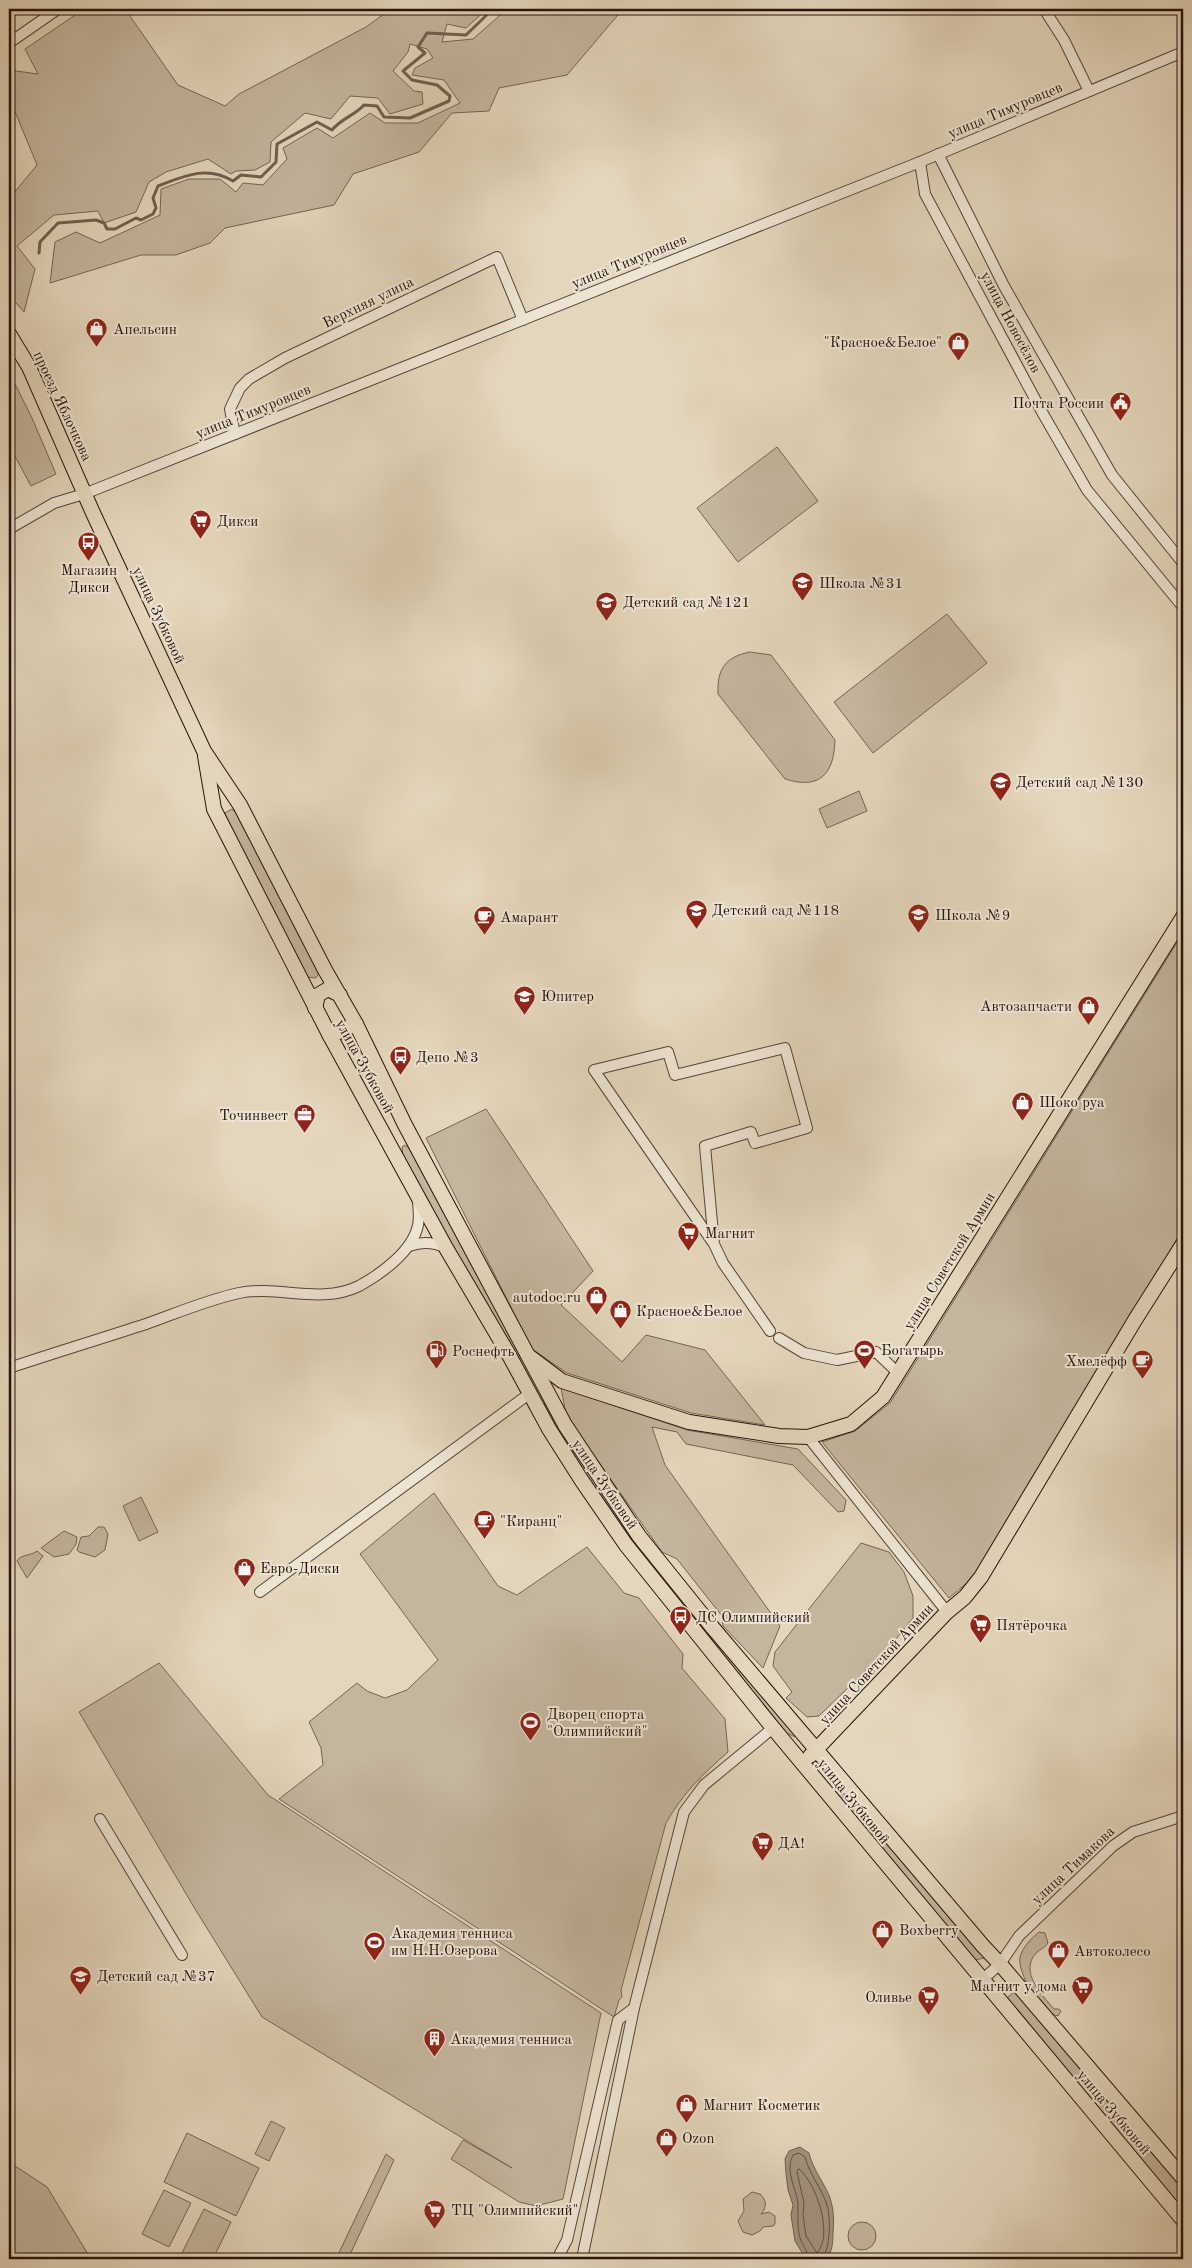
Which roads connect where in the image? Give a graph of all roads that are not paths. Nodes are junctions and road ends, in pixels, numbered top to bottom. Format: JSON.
{"nodes":[{"id":1,"x":58,"y":9,"type":"edge"},
{"id":2,"x":1044,"y":9,"type":"edge"},
{"id":3,"x":9,"y":43,"type":"edge"},
{"id":4,"x":1183,"y":52,"type":"edge"},
{"id":5,"x":1089,"y":91,"type":"junction"},
{"id":6,"x":938,"y":154,"type":"junction"},
{"id":7,"x":920,"y":162,"type":"junction"},
{"id":8,"x":523,"y":320,"type":"junction"},
{"id":9,"x":9,"y":334,"type":"edge"},
{"id":10,"x":235,"y":434,"type":"junction"},
{"id":11,"x":84,"y":494,"type":"junction"},
{"id":12,"x":9,"y":529,"type":"edge"},
{"id":13,"x":1183,"y":562,"type":"edge"},
{"id":14,"x":1183,"y":607,"type":"edge"},
{"id":15,"x":204,"y":751,"type":"junction"},
{"id":16,"x":240,"y":805,"type":"junction"},
{"id":17,"x":214,"y":809,"type":"junction"},
{"id":18,"x":1183,"y":917,"type":"edge"},
{"id":19,"x":325,"y":970,"type":"junction"},
{"id":20,"x":302,"y":983,"type":"junction"},
{"id":21,"x":340,"y":994,"type":"junction"},
{"id":22,"x":315,"y":1008,"type":"junction"},
{"id":23,"x":356,"y":1024,"type":"junction"},
{"id":24,"x":330,"y":1036,"type":"junction"},
{"id":25,"x":415,"y":1141,"type":"junction"},
{"id":26,"x":392,"y":1149,"type":"junction"},
{"id":27,"x":418,"y":1198,"type":"junction"},
{"id":28,"x":714,"y":1244,"type":"junction"},
{"id":29,"x":1183,"y":1244,"type":"edge"},
{"id":30,"x":409,"y":1246,"type":"junction"},
{"id":31,"x":446,"y":1248,"type":"junction"},
{"id":32,"x":770,"y":1332,"type":"dead end"},
{"id":33,"x":779,"y":1338,"type":"dead end"},
{"id":34,"x":526,"y":1354,"type":"junction"},
{"id":35,"x":9,"y":1368,"type":"edge"},
{"id":36,"x":898,"y":1373,"type":"junction"},
{"id":37,"x":540,"y":1379,"type":"junction"},
{"id":38,"x":562,"y":1381,"type":"junction"},
{"id":39,"x":527,"y":1389,"type":"junction"},
{"id":40,"x":808,"y":1437,"type":"junction"},
{"id":41,"x":260,"y":1592,"type":"dead end"},
{"id":42,"x":947,"y":1612,"type":"junction"},
{"id":43,"x":773,"y":1728,"type":"junction"},
{"id":44,"x":816,"y":1750,"type":"junction"},
{"id":45,"x":803,"y":1764,"type":"junction"},
{"id":46,"x":1183,"y":1816,"type":"edge"},
{"id":47,"x":100,"y":1820,"type":"dead end"},
{"id":48,"x":182,"y":1954,"type":"dead end"},
{"id":49,"x":1000,"y":1964,"type":"junction"},
{"id":50,"x":982,"y":1980,"type":"junction"},
{"id":51,"x":634,"y":2008,"type":"junction"},
{"id":52,"x":1183,"y":2178,"type":"edge"},
{"id":53,"x":1183,"y":2220,"type":"edge"},
{"id":54,"x":567,"y":2240,"type":"junction"},
{"id":55,"x":583,"y":2254,"type":"edge"},
{"id":56,"x":557,"y":2259,"type":"edge"}],
"edges":[{"from":1,"to":3,"type":"street"},
{"from":2,"to":5,"type":"street"},
{"from":4,"to":5,"type":"street","name":"улица Тимуровцев"},
{"from":5,"to":6,"type":"street","name":"улица Тимуровцев"},
{"from":6,"to":7,"type":"street","name":"улица Тимуровцев"},
{"from":6,"to":13,"type":"street","name":"улица Новосёлов"},
{"from":7,"to":8,"type":"street","name":"улица Тимуровцев"},
{"from":7,"to":14,"type":"street","name":"улица Новосёлов"},
{"from":8,"to":10,"type":"street","name":"улица Тимуровцев"},
{"from":8,"to":10,"type":"street","name":"Верхняя улица"},
{"from":9,"to":11,"type":"main road","name":"проезд Яблочкова"},
{"from":10,"to":11,"type":"street","name":"улица Тимуровцев"},
{"from":11,"to":12,"type":"street"},
{"from":11,"to":15,"type":"main road","name":"улица Зубковой"},
{"from":15,"to":16,"type":"main road","name":"улица Зубковой"},
{"from":15,"to":17,"type":"main road","name":"улица Зубковой"},
{"from":16,"to":17,"type":"main road"},
{"from":16,"to":19,"type":"main road","name":"улица Зубковой"},
{"from":17,"to":20,"type":"main road","name":"улица Зубковой"},
{"from":18,"to":36,"type":"main road","name":"улица Советской Армии"},
{"from":19,"to":20,"type":"main road"},
{"from":19,"to":21,"type":"main road","name":"улица Зубковой"},
{"from":20,"to":22,"type":"main road","name":"улица Зубковой"},
{"from":21,"to":22,"type":"main road"},
{"from":21,"to":23,"type":"main road","name":"улица Зубковой"},
{"from":22,"to":24,"type":"main road","name":"улица Зубковой"},
{"from":23,"to":24,"type":"main road"},
{"from":23,"to":25,"type":"main road","name":"улица Зубковой"},
{"from":24,"to":26,"type":"main road","name":"улица Зубковой"},
{"from":25,"to":26,"type":"main road"},
{"from":25,"to":34,"type":"main road","name":"улица Зубковой"},
{"from":26,"to":27,"type":"main road","name":"улица Зубковой"},
{"from":27,"to":30,"type":"street"},
{"from":27,"to":31,"type":"main road","name":"улица Зубковой"},
{"from":28,"to":28,"type":"street"},
{"from":28,"to":32,"type":"street"},
{"from":29,"to":42,"type":"main road","name":"улица Советской Армии"},
{"from":30,"to":31,"type":"street"},
{"from":30,"to":35,"type":"street"},
{"from":31,"to":39,"type":"main road","name":"улица Зубковой"},
{"from":33,"to":36,"type":"street"},
{"from":34,"to":37,"type":"main road","name":"улица Зубковой"},
{"from":34,"to":38,"type":"main road","name":"улица Советской Армии"},
{"from":36,"to":40,"type":"main road","name":"улица Советской Армии"},
{"from":37,"to":38,"type":"main road"},
{"from":37,"to":39,"type":"main road"},
{"from":37,"to":44,"type":"main road","name":"улица Зубковой"},
{"from":38,"to":40,"type":"main road","name":"улица Советской Армии"},
{"from":39,"to":41,"type":"street"},
{"from":39,"to":43,"type":"main road","name":"улица Зубковой"},
{"from":40,"to":42,"type":"street"},
{"from":42,"to":44,"type":"main road","name":"улица Советской Армии"},
{"from":43,"to":45,"type":"main road","name":"улица Зубковой"},
{"from":43,"to":51,"type":"street"},
{"from":44,"to":45,"type":"main road","name":"улица Советской Армии"},
{"from":44,"to":49,"type":"main road","name":"улица Зубковой"},
{"from":45,"to":50,"type":"main road","name":"улица Зубковой"},
{"from":46,"to":49,"type":"street","name":"улица Тимакова"},
{"from":47,"to":48,"type":"street"},
{"from":49,"to":50,"type":"street","name":"улица Тимакова"},
{"from":49,"to":52,"type":"main road","name":"улица Зубковой"},
{"from":50,"to":53,"type":"main road","name":"улица Зубковой"},
{"from":51,"to":54,"type":"street"},
{"from":51,"to":55,"type":"street"},
{"from":54,"to":55,"type":"street"},
{"from":54,"to":56,"type":"street"}]}
